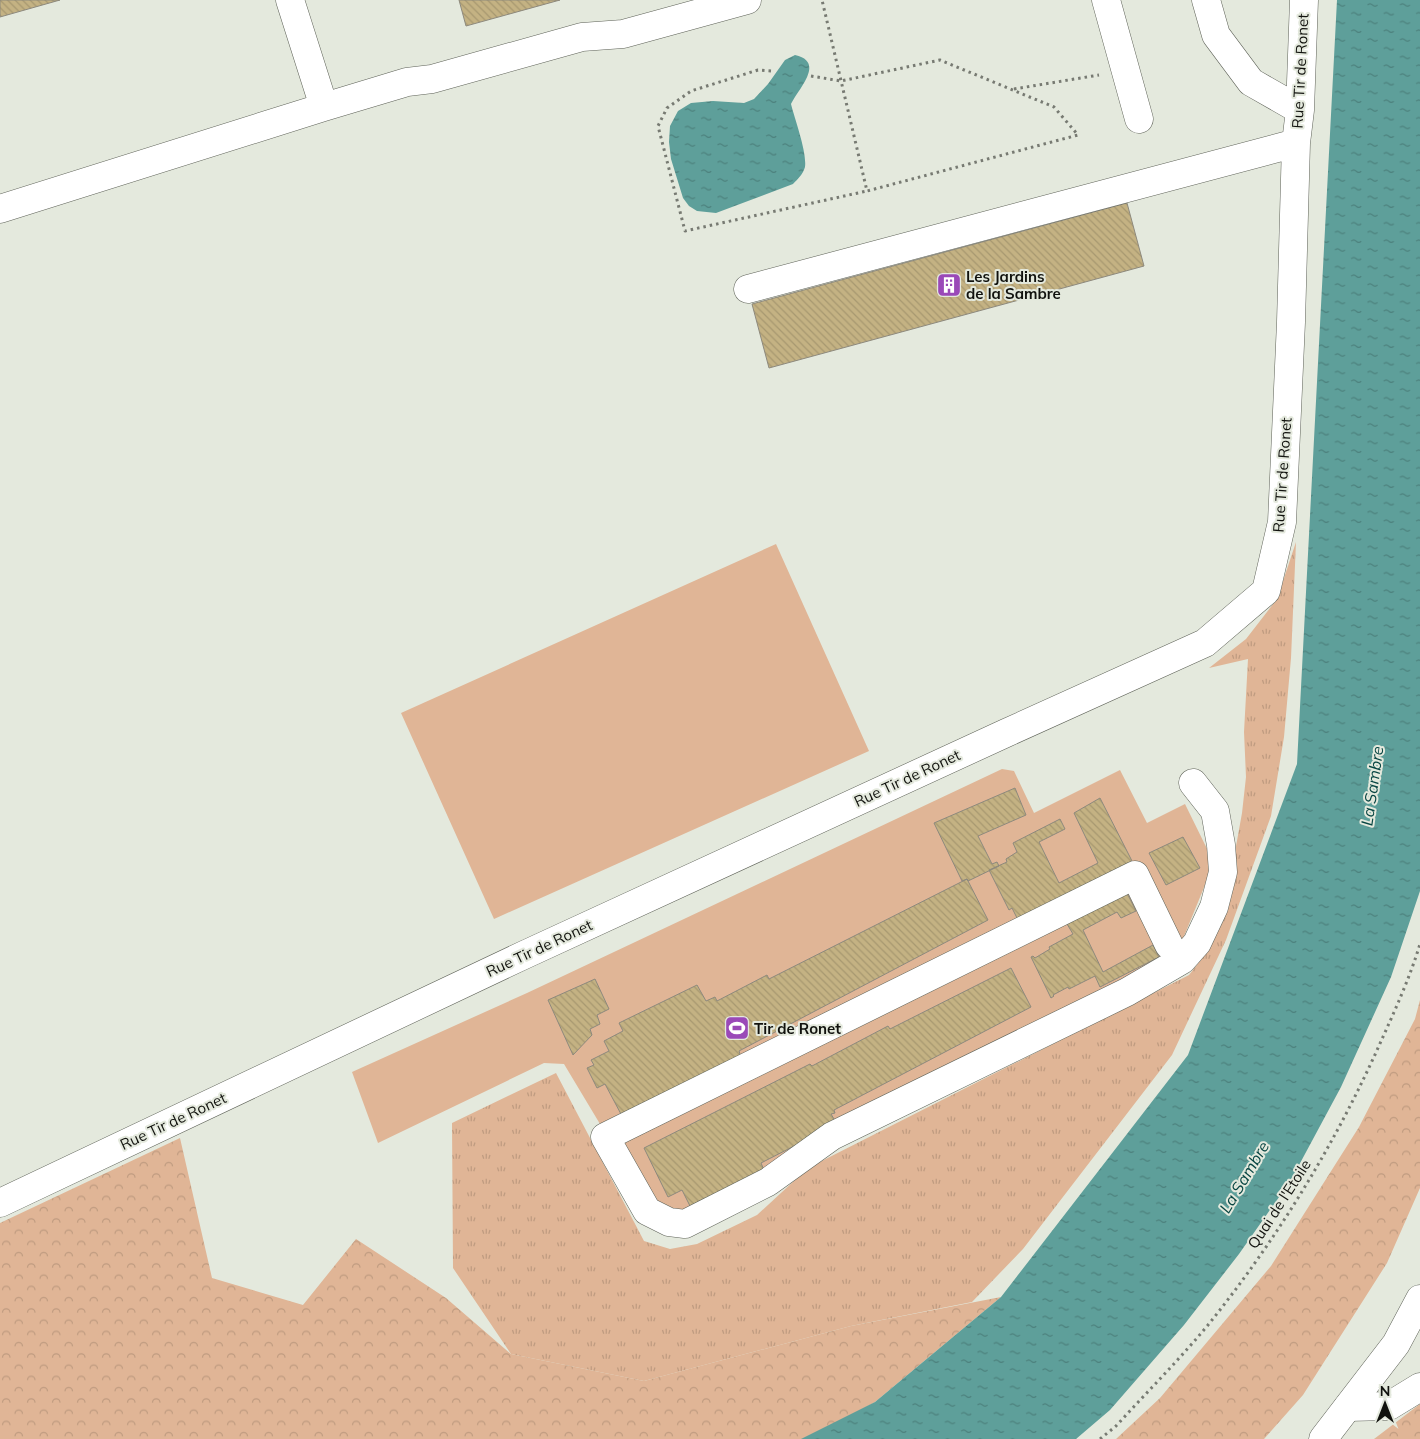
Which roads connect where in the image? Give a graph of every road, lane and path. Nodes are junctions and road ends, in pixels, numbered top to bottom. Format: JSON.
{"nodes":[{"id":1,"x":290,"y":0,"type":"edge"},
{"id":2,"x":747,"y":0,"type":"edge"},
{"id":3,"x":822,"y":0,"type":"edge"},
{"id":4,"x":1106,"y":0,"type":"edge"},
{"id":5,"x":1206,"y":0,"type":"edge"},
{"id":6,"x":1304,"y":0,"type":"edge"},
{"id":7,"x":1125,"y":70,"type":"junction"},
{"id":8,"x":771,"y":71,"type":"dead end"},
{"id":9,"x":811,"y":76,"type":"dead end"},
{"id":10,"x":841,"y":81,"type":"junction"},
{"id":11,"x":1013,"y":90,"type":"junction"},
{"id":12,"x":324,"y":107,"type":"junction"},
{"id":13,"x":1300,"y":110,"type":"junction"},
{"id":14,"x":1139,"y":119,"type":"dead end"},
{"id":15,"x":1296,"y":143,"type":"junction"},
{"id":16,"x":867,"y":191,"type":"junction"},
{"id":17,"x":0,"y":209,"type":"edge"},
{"id":18,"x":748,"y":289,"type":"dead end"},
{"id":19,"x":1193,"y":783,"type":"dead end"},
{"id":20,"x":1420,"y":944,"type":"edge"},
{"id":21,"x":1169,"y":946,"type":"dead end"},
{"id":22,"x":0,"y":1203,"type":"edge"},
{"id":23,"x":1420,"y":1299,"type":"edge"},
{"id":24,"x":1420,"y":1388,"type":"edge"},
{"id":25,"x":1348,"y":1407,"type":"junction"},
{"id":26,"x":1100,"y":1439,"type":"edge"},
{"id":27,"x":1323,"y":1439,"type":"edge"}],
"edges":[{"from":1,"to":12,"type":"street"},
{"from":2,"to":12,"type":"street"},
{"from":3,"to":10,"type":"path"},
{"from":4,"to":7,"type":"street"},
{"from":5,"to":13,"type":"street"},
{"from":6,"to":13,"type":"street","name":"Rue Tir de Ronet"},
{"from":7,"to":11,"type":"path"},
{"from":7,"to":14,"type":"street"},
{"from":8,"to":16,"type":"path"},
{"from":9,"to":10,"type":"path"},
{"from":10,"to":11,"type":"path"},
{"from":10,"to":16,"type":"path"},
{"from":11,"to":16,"type":"path"},
{"from":12,"to":17,"type":"street"},
{"from":13,"to":15,"type":"street","name":"Rue Tir de Ronet"},
{"from":15,"to":18,"type":"street"},
{"from":15,"to":22,"type":"street","name":"Rue Tir de Ronet"},
{"from":19,"to":21,"type":"street"},
{"from":20,"to":26,"type":"path","name":"Quai de l'Etoile"},
{"from":23,"to":25,"type":"street"},
{"from":24,"to":25,"type":"street"},
{"from":25,"to":27,"type":"street"}]}
